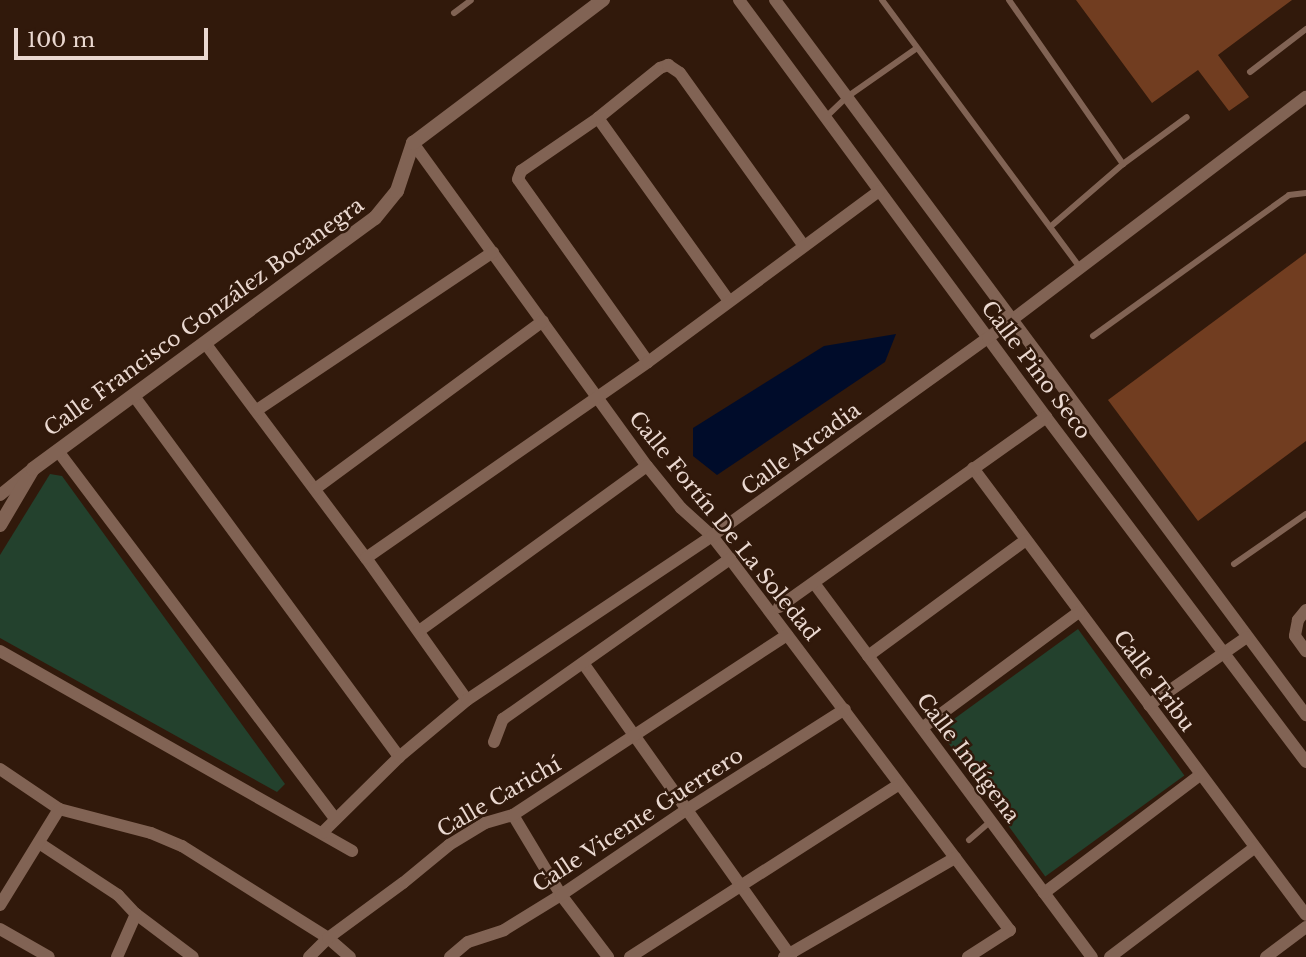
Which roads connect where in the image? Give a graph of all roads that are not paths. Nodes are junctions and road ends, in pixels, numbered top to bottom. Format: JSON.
{"nodes":[{"id":1,"x":471,"y":0,"type":"edge"},
{"id":2,"x":603,"y":0,"type":"edge"},
{"id":3,"x":739,"y":0,"type":"edge"},
{"id":4,"x":775,"y":0,"type":"edge"},
{"id":5,"x":882,"y":0,"type":"edge"},
{"id":6,"x":1009,"y":0,"type":"edge"},
{"id":7,"x":454,"y":13,"type":"dead end"},
{"id":8,"x":1306,"y":29,"type":"edge"},
{"id":9,"x":917,"y":48,"type":"junction"},
{"id":10,"x":1250,"y":72,"type":"dead end"},
{"id":11,"x":847,"y":97,"type":"junction"},
{"id":12,"x":1306,"y":97,"type":"edge"},
{"id":13,"x":827,"y":116,"type":"junction"},
{"id":14,"x":1187,"y":117,"type":"dead end"},
{"id":15,"x":598,"y":118,"type":"junction"},
{"id":16,"x":413,"y":142,"type":"junction"},
{"id":17,"x":1124,"y":164,"type":"junction"},
{"id":18,"x":879,"y":191,"type":"junction"},
{"id":19,"x":1306,"y":193,"type":"edge"},
{"id":20,"x":1050,"y":227,"type":"junction"},
{"id":21,"x":803,"y":245,"type":"junction"},
{"id":22,"x":493,"y":252,"type":"junction"},
{"id":23,"x":1080,"y":268,"type":"junction"},
{"id":24,"x":729,"y":302,"type":"junction"},
{"id":25,"x":1012,"y":320,"type":"junction"},
{"id":26,"x":543,"y":321,"type":"junction"},
{"id":27,"x":1093,"y":337,"type":"dead end"},
{"id":28,"x":988,"y":338,"type":"junction"},
{"id":29,"x":205,"y":343,"type":"junction"},
{"id":30,"x":648,"y":362,"type":"junction"},
{"id":31,"x":134,"y":397,"type":"junction"},
{"id":32,"x":597,"y":398,"type":"junction"},
{"id":33,"x":257,"y":410,"type":"junction"},
{"id":34,"x":1046,"y":417,"type":"junction"},
{"id":35,"x":58,"y":451,"type":"junction"},
{"id":36,"x":647,"y":466,"type":"junction"},
{"id":37,"x":973,"y":468,"type":"junction"},
{"id":38,"x":33,"y":469,"type":"junction"},
{"id":39,"x":315,"y":489,"type":"junction"},
{"id":40,"x":0,"y":495,"type":"edge"},
{"id":41,"x":1306,"y":513,"type":"edge"},
{"id":42,"x":0,"y":525,"type":"edge"},
{"id":43,"x":712,"y":536,"type":"junction"},
{"id":44,"x":1026,"y":540,"type":"junction"},
{"id":45,"x":366,"y":558,"type":"junction"},
{"id":46,"x":730,"y":559,"type":"junction"},
{"id":47,"x":1234,"y":564,"type":"dead end"},
{"id":48,"x":814,"y":583,"type":"junction"},
{"id":49,"x":779,"y":607,"type":"dead end"},
{"id":50,"x":1306,"y":610,"type":"edge"},
{"id":51,"x":1079,"y":612,"type":"junction"},
{"id":52,"x":419,"y":631,"type":"junction"},
{"id":53,"x":787,"y":635,"type":"junction"},
{"id":54,"x":1247,"y":637,"type":"junction"},
{"id":55,"x":0,"y":651,"type":"edge"},
{"id":56,"x":1306,"y":651,"type":"edge"},
{"id":57,"x":1222,"y":654,"type":"junction"},
{"id":58,"x":868,"y":656,"type":"junction"},
{"id":59,"x":583,"y":663,"type":"junction"},
{"id":60,"x":467,"y":700,"type":"junction"},
{"id":61,"x":1149,"y":705,"type":"junction"},
{"id":62,"x":845,"y":709,"type":"junction"},
{"id":63,"x":1306,"y":715,"type":"edge"},
{"id":64,"x":922,"y":728,"type":"junction"},
{"id":65,"x":634,"y":736,"type":"junction"},
{"id":66,"x":494,"y":742,"type":"dead end"},
{"id":67,"x":398,"y":757,"type":"junction"},
{"id":68,"x":1306,"y":762,"type":"edge"},
{"id":69,"x":0,"y":769,"type":"edge"},
{"id":70,"x":1200,"y":775,"type":"junction"},
{"id":71,"x":898,"y":785,"type":"junction"},
{"id":72,"x":59,"y":808,"type":"junction"},
{"id":73,"x":686,"y":810,"type":"junction"},
{"id":74,"x":513,"y":815,"type":"junction"},
{"id":75,"x":334,"y":819,"type":"junction"},
{"id":76,"x":991,"y":821,"type":"junction"},
{"id":77,"x":322,"y":833,"type":"junction"},
{"id":78,"x":969,"y":840,"type":"dead end"},
{"id":79,"x":39,"y":843,"type":"junction"},
{"id":80,"x":1254,"y":848,"type":"junction"},
{"id":81,"x":352,"y":852,"type":"dead end"},
{"id":82,"x":955,"y":858,"type":"junction"},
{"id":83,"x":740,"y":884,"type":"junction"},
{"id":84,"x":1044,"y":893,"type":"junction"},
{"id":85,"x":561,"y":895,"type":"junction"},
{"id":86,"x":0,"y":905,"type":"edge"},
{"id":87,"x":136,"y":914,"type":"junction"},
{"id":88,"x":1306,"y":915,"type":"edge"},
{"id":89,"x":1306,"y":927,"type":"edge"},
{"id":90,"x":0,"y":929,"type":"edge"},
{"id":91,"x":328,"y":938,"type":"junction"},
{"id":92,"x":788,"y":956,"type":"edge"},
{"id":93,"x":48,"y":957,"type":"edge"},
{"id":94,"x":117,"y":957,"type":"edge"},
{"id":95,"x":193,"y":957,"type":"edge"},
{"id":96,"x":309,"y":957,"type":"edge"},
{"id":97,"x":350,"y":957,"type":"edge"},
{"id":98,"x":450,"y":957,"type":"edge"},
{"id":99,"x":608,"y":957,"type":"edge"},
{"id":100,"x":630,"y":957,"type":"edge"},
{"id":101,"x":968,"y":957,"type":"edge"},
{"id":102,"x":1092,"y":957,"type":"edge"},
{"id":103,"x":1110,"y":957,"type":"edge"},
{"id":104,"x":1266,"y":957,"type":"edge"}],
"edges":[{"from":1,"to":7,"type":"lane"},
{"from":2,"to":16,"type":"street"},
{"from":3,"to":13,"type":"street","name":"Calle Pino Seco"},
{"from":4,"to":11,"type":"street","name":"Calle Pino Seco"},
{"from":5,"to":9,"type":"lane"},
{"from":6,"to":17,"type":"lane"},
{"from":8,"to":10,"type":"lane"},
{"from":9,"to":11,"type":"lane"},
{"from":9,"to":20,"type":"lane"},
{"from":11,"to":13,"type":"lane"},
{"from":11,"to":25,"type":"street","name":"Calle Pino Seco"},
{"from":12,"to":23,"type":"street","name":"Calle Arcadia"},
{"from":13,"to":18,"type":"street","name":"Calle Pino Seco"},
{"from":14,"to":17,"type":"lane"},
{"from":15,"to":21,"type":"street"},
{"from":15,"to":24,"type":"street"},
{"from":15,"to":30,"type":"street"},
{"from":16,"to":22,"type":"street","name":"Calle Fortín De La Soledad"},
{"from":16,"to":29,"type":"street","name":"Calle Francisco González Bocanegra"},
{"from":17,"to":20,"type":"lane"},
{"from":18,"to":21,"type":"street"},
{"from":18,"to":28,"type":"street","name":"Calle Pino Seco"},
{"from":19,"to":27,"type":"lane"},
{"from":20,"to":23,"type":"lane"},
{"from":21,"to":24,"type":"street"},
{"from":22,"to":26,"type":"street","name":"Calle Fortín De La Soledad"},
{"from":22,"to":33,"type":"street"},
{"from":23,"to":25,"type":"street","name":"Calle Arcadia"},
{"from":24,"to":30,"type":"street"},
{"from":25,"to":28,"type":"street","name":"Calle Arcadia"},
{"from":25,"to":54,"type":"street","name":"Calle Pino Seco"},
{"from":26,"to":32,"type":"street","name":"Calle Fortín De La Soledad"},
{"from":26,"to":39,"type":"street"},
{"from":28,"to":34,"type":"street","name":"Calle Pino Seco"},
{"from":28,"to":43,"type":"street","name":"Calle Arcadia"},
{"from":29,"to":31,"type":"street","name":"Calle Francisco González Bocanegra"},
{"from":29,"to":33,"type":"street"},
{"from":30,"to":32,"type":"street"},
{"from":31,"to":35,"type":"street","name":"Calle Francisco González Bocanegra"},
{"from":31,"to":67,"type":"street"},
{"from":32,"to":36,"type":"street","name":"Calle Fortín De La Soledad"},
{"from":32,"to":45,"type":"street"},
{"from":33,"to":39,"type":"street"},
{"from":34,"to":37,"type":"street"},
{"from":34,"to":57,"type":"street","name":"Calle Pino Seco"},
{"from":35,"to":38,"type":"street","name":"Calle Francisco González Bocanegra"},
{"from":35,"to":75,"type":"street"},
{"from":36,"to":43,"type":"street","name":"Calle Fortín De La Soledad"},
{"from":36,"to":52,"type":"street"},
{"from":37,"to":44,"type":"street","name":"Calle Tribu"},
{"from":37,"to":48,"type":"street"},
{"from":38,"to":40,"type":"street","name":"Calle Francisco González Bocanegra"},
{"from":38,"to":42,"type":"street"},
{"from":39,"to":45,"type":"street"},
{"from":41,"to":47,"type":"lane"},
{"from":43,"to":46,"type":"street","name":"Calle Fortín De La Soledad"},
{"from":43,"to":60,"type":"street","name":"Calle Arcadia"},
{"from":44,"to":51,"type":"street","name":"Calle Tribu"},
{"from":44,"to":58,"type":"street"},
{"from":45,"to":52,"type":"street"},
{"from":46,"to":53,"type":"street","name":"Calle Fortín De La Soledad"},
{"from":46,"to":59,"type":"street"},
{"from":48,"to":49,"type":"street"},
{"from":48,"to":58,"type":"street","name":"Calle Indígena"},
{"from":50,"to":56,"type":"street"},
{"from":51,"to":61,"type":"street","name":"Calle Tribu"},
{"from":51,"to":64,"type":"street"},
{"from":52,"to":60,"type":"street"},
{"from":53,"to":62,"type":"street","name":"Calle Fortín De La Soledad"},
{"from":53,"to":65,"type":"street","name":"Calle Carichí"},
{"from":54,"to":57,"type":"street"},
{"from":54,"to":63,"type":"street","name":"Calle Pino Seco"},
{"from":55,"to":77,"type":"street"},
{"from":57,"to":61,"type":"street"},
{"from":57,"to":68,"type":"street","name":"Calle Pino Seco"},
{"from":58,"to":64,"type":"street","name":"Calle Indígena"},
{"from":59,"to":65,"type":"street"},
{"from":59,"to":66,"type":"street"},
{"from":60,"to":67,"type":"street","name":"Calle Arcadia"},
{"from":61,"to":70,"type":"street","name":"Calle Tribu"},
{"from":62,"to":71,"type":"street","name":"Calle Fortín De La Soledad"},
{"from":62,"to":73,"type":"street","name":"Calle Vicente Guerrero"},
{"from":64,"to":76,"type":"street","name":"Calle Indígena"},
{"from":65,"to":73,"type":"street"},
{"from":65,"to":74,"type":"street","name":"Calle Carichí"},
{"from":67,"to":75,"type":"street","name":"Calle Arcadia"},
{"from":69,"to":72,"type":"street"},
{"from":70,"to":80,"type":"street","name":"Calle Tribu"},
{"from":70,"to":84,"type":"street"},
{"from":71,"to":82,"type":"street","name":"Calle Fortín De La Soledad"},
{"from":71,"to":83,"type":"street"},
{"from":72,"to":79,"type":"street"},
{"from":72,"to":91,"type":"street"},
{"from":73,"to":83,"type":"street"},
{"from":73,"to":85,"type":"street","name":"Calle Vicente Guerrero"},
{"from":74,"to":85,"type":"street"},
{"from":74,"to":91,"type":"street","name":"Calle Carichí"},
{"from":75,"to":77,"type":"street","name":"Calle Arcadia"},
{"from":76,"to":78,"type":"lane"},
{"from":76,"to":84,"type":"street","name":"Calle Indígena"},
{"from":77,"to":81,"type":"street"},
{"from":79,"to":86,"type":"street"},
{"from":79,"to":87,"type":"street"},
{"from":80,"to":88,"type":"street","name":"Calle Tribu"},
{"from":80,"to":103,"type":"street"},
{"from":82,"to":92,"type":"street"},
{"from":82,"to":101,"type":"street","name":"Calle Fortín De La Soledad"},
{"from":83,"to":92,"type":"street"},
{"from":83,"to":100,"type":"street"},
{"from":84,"to":102,"type":"street","name":"Calle Indígena"},
{"from":85,"to":98,"type":"street","name":"Calle Vicente Guerrero"},
{"from":85,"to":99,"type":"street"},
{"from":87,"to":94,"type":"street"},
{"from":87,"to":95,"type":"street"},
{"from":89,"to":104,"type":"street"},
{"from":90,"to":93,"type":"street"},
{"from":91,"to":96,"type":"street","name":"Calle Carichí"},
{"from":91,"to":97,"type":"street"}]}
